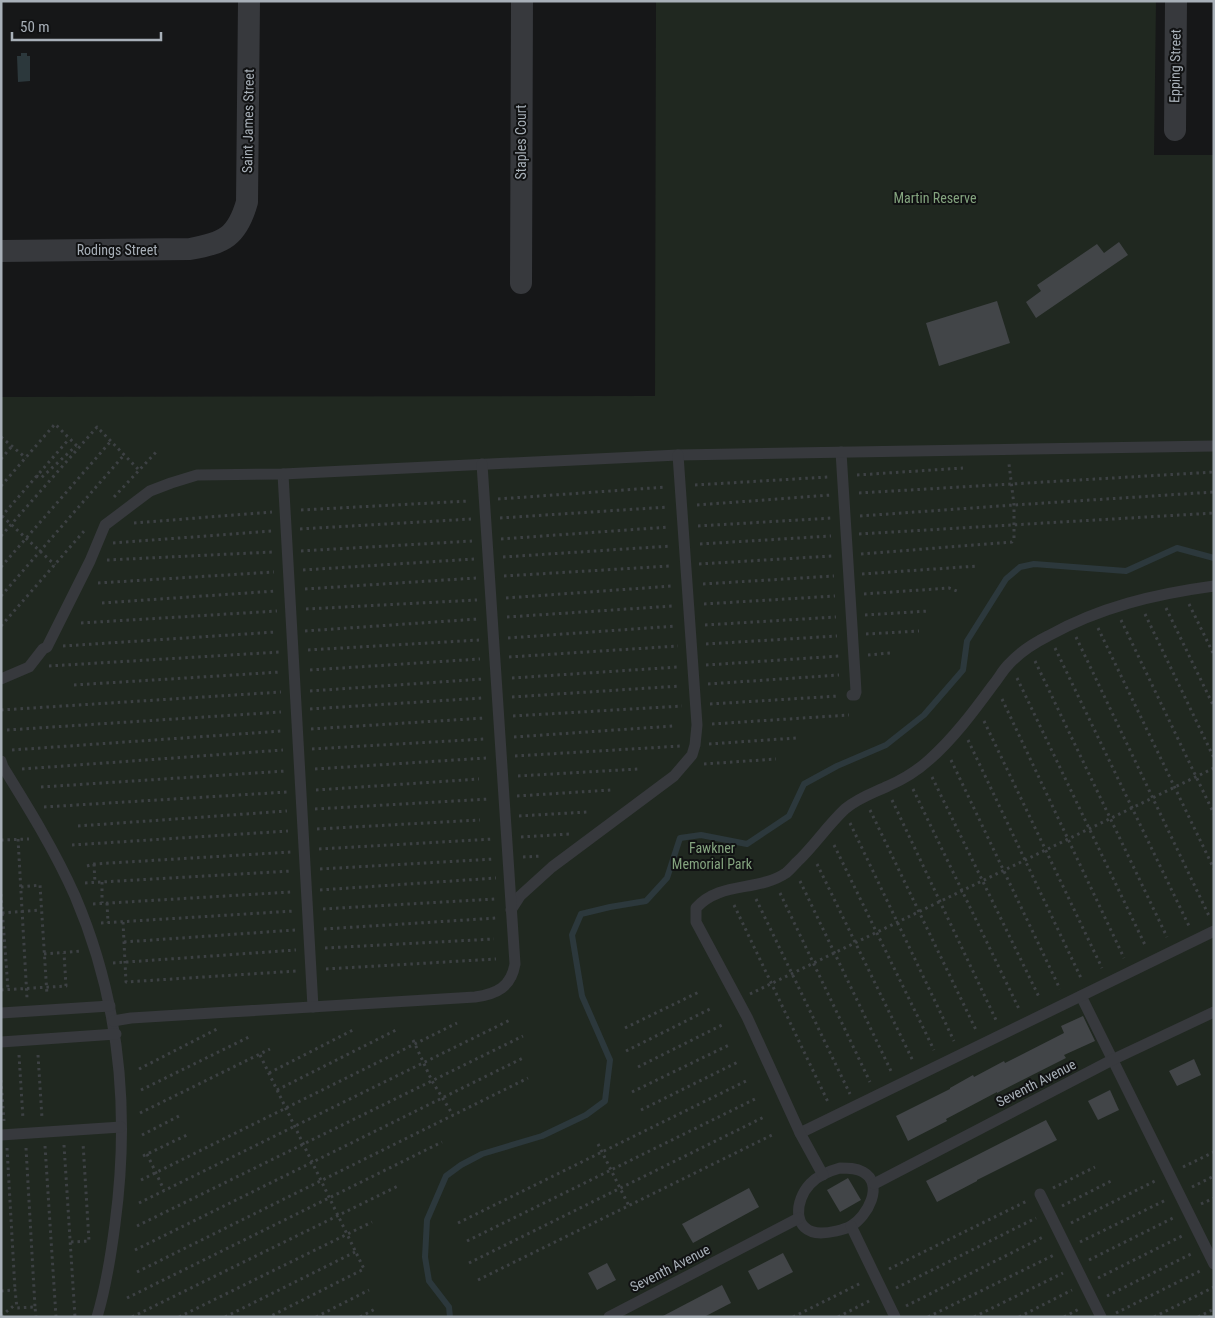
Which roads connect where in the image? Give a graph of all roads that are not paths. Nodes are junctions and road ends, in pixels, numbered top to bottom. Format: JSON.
{"nodes":[{"id":1,"x":250,"y":1,"type":"edge"},
{"id":2,"x":522,"y":1,"type":"edge"},
{"id":3,"x":1176,"y":1,"type":"edge"},
{"id":4,"x":1175,"y":130,"type":"dead end"},
{"id":5,"x":230,"y":236,"type":"joint"},
{"id":6,"x":1,"y":251,"type":"edge"},
{"id":7,"x":521,"y":283,"type":"dead end"},
{"id":8,"x":1214,"y":446,"type":"edge"},
{"id":9,"x":841,"y":452,"type":"junction"},
{"id":10,"x":678,"y":455,"type":"junction"},
{"id":11,"x":482,"y":464,"type":"junction"},
{"id":12,"x":283,"y":474,"type":"junction"},
{"id":13,"x":1214,"y":586,"type":"edge"},
{"id":14,"x":1,"y":679,"type":"edge"},
{"id":15,"x":852,"y":695,"type":"road end"},
{"id":16,"x":3,"y":766,"type":"edge"},
{"id":17,"x":511,"y":910,"type":"junction"},
{"id":18,"x":1214,"y":931,"type":"edge"},
{"id":19,"x":1084,"y":994,"type":"junction"},
{"id":20,"x":110,"y":1006,"type":"junction"},
{"id":21,"x":313,"y":1008,"type":"junction"},
{"id":22,"x":1214,"y":1012,"type":"edge"},
{"id":23,"x":1,"y":1013,"type":"edge"},
{"id":24,"x":113,"y":1021,"type":"junction"},
{"id":25,"x":116,"y":1034,"type":"junction"},
{"id":26,"x":1,"y":1042,"type":"edge"},
{"id":27,"x":1112,"y":1060,"type":"junction"},
{"id":28,"x":121,"y":1127,"type":"junction"},
{"id":29,"x":800,"y":1133,"type":"junction"},
{"id":30,"x":4,"y":1135,"type":"edge"},
{"id":31,"x":823,"y":1175,"type":"junction"},
{"id":32,"x":874,"y":1184,"type":"junction"},
{"id":33,"x":1040,"y":1194,"type":"road end"},
{"id":34,"x":799,"y":1218,"type":"junction"},
{"id":35,"x":851,"y":1226,"type":"junction"},
{"id":36,"x":1209,"y":1266,"type":"edge"},
{"id":37,"x":96,"y":1317,"type":"edge"},
{"id":38,"x":609,"y":1317,"type":"edge"},
{"id":39,"x":895,"y":1317,"type":"edge"},
{"id":40,"x":1100,"y":1317,"type":"edge"}],
"edges":[{"from":1,"to":5,"type":"street","name":"Saint James Street"},
{"from":2,"to":7,"type":"street","name":"Staples Court"},
{"from":3,"to":4,"type":"street","name":"Epping Street"},
{"from":5,"to":6,"type":"street","name":"Rodings Street"},
{"from":8,"to":9,"type":"lane"},
{"from":9,"to":10,"type":"lane"},
{"from":9,"to":15,"type":"lane"},
{"from":10,"to":11,"type":"lane"},
{"from":10,"to":17,"type":"lane"},
{"from":11,"to":12,"type":"lane"},
{"from":11,"to":17,"type":"lane"},
{"from":12,"to":14,"type":"lane"},
{"from":12,"to":21,"type":"lane"},
{"from":13,"to":29,"type":"lane"},
{"from":16,"to":20,"type":"lane"},
{"from":17,"to":21,"type":"lane"},
{"from":18,"to":19,"type":"lane"},
{"from":19,"to":27,"type":"lane"},
{"from":19,"to":29,"type":"lane"},
{"from":20,"to":23,"type":"lane"},
{"from":20,"to":24,"type":"lane"},
{"from":21,"to":24,"type":"lane"},
{"from":22,"to":27,"type":"lane","name":"Seventh Avenue"},
{"from":24,"to":25,"type":"lane"},
{"from":25,"to":26,"type":"lane"},
{"from":25,"to":28,"type":"lane"},
{"from":27,"to":32,"type":"lane","name":"Seventh Avenue"},
{"from":27,"to":36,"type":"lane"},
{"from":28,"to":30,"type":"lane"},
{"from":28,"to":37,"type":"lane"},
{"from":29,"to":31,"type":"lane"},
{"from":31,"to":32,"type":"lane"},
{"from":31,"to":34,"type":"lane"},
{"from":32,"to":35,"type":"lane"},
{"from":33,"to":40,"type":"lane"},
{"from":34,"to":35,"type":"lane"},
{"from":34,"to":38,"type":"lane","name":"Seventh Avenue"},
{"from":35,"to":39,"type":"lane"}]}
